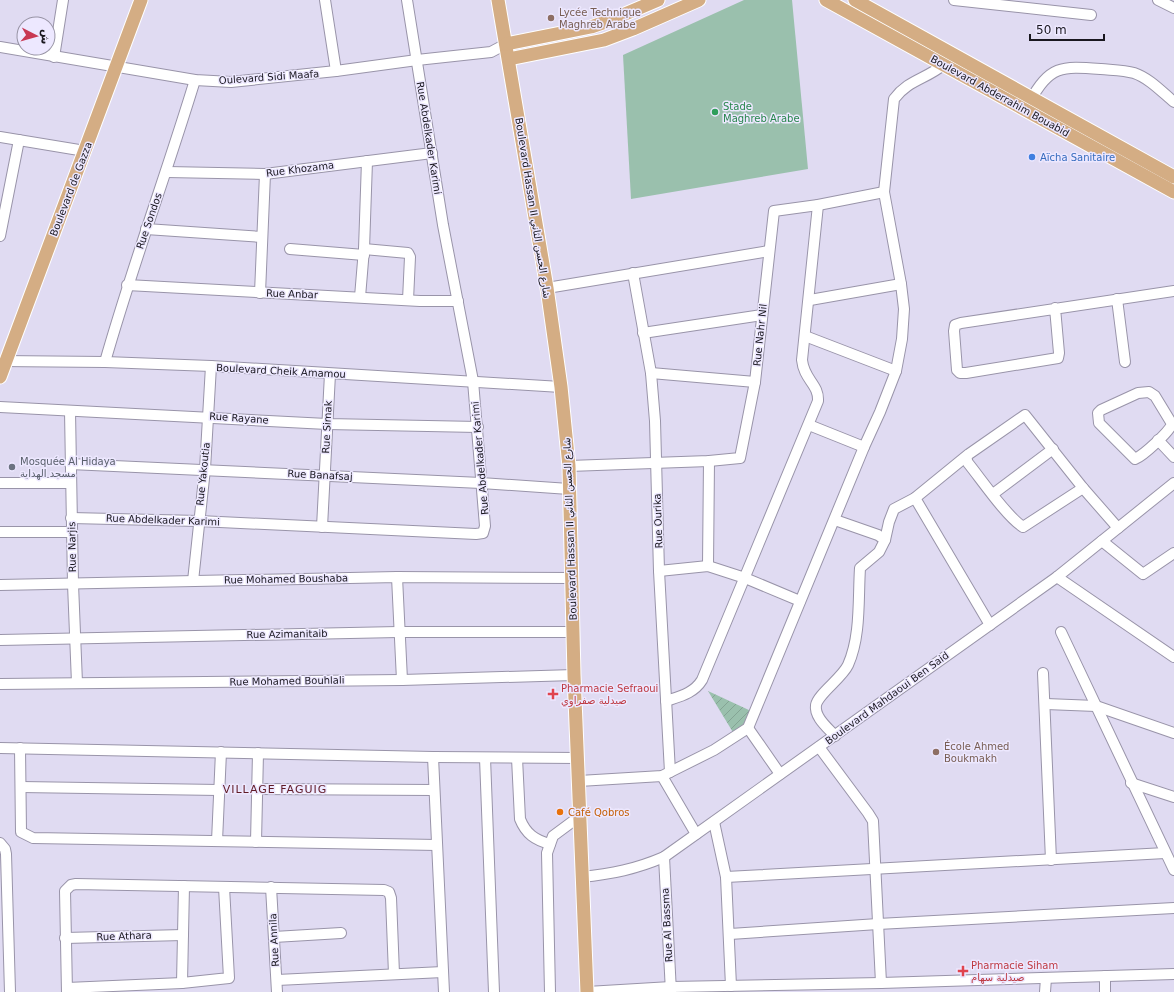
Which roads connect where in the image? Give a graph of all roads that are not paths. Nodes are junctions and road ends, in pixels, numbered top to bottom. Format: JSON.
{"nodes":[{"id":1,"x":63,"y":0,"type":"edge"},
{"id":2,"x":141,"y":0,"type":"edge"},
{"id":3,"x":325,"y":0,"type":"edge"},
{"id":4,"x":407,"y":0,"type":"edge"},
{"id":5,"x":498,"y":0,"type":"edge"},
{"id":6,"x":658,"y":0,"type":"edge"},
{"id":7,"x":699,"y":0,"type":"edge"},
{"id":8,"x":826,"y":0,"type":"edge"},
{"id":9,"x":855,"y":0,"type":"edge"},
{"id":10,"x":954,"y":0,"type":"edge"},
{"id":11,"x":1158,"y":0,"type":"edge"},
{"id":12,"x":1174,"y":8,"type":"edge"},
{"id":13,"x":1091,"y":15,"type":"dead end"},
{"id":14,"x":506,"y":44,"type":"junction"},
{"id":15,"x":0,"y":47,"type":"edge"},
{"id":16,"x":491,"y":52,"type":"junction"},
{"id":17,"x":54,"y":57,"type":"junction"},
{"id":18,"x":509,"y":59,"type":"junction"},
{"id":19,"x":417,"y":60,"type":"junction"},
{"id":20,"x":943,"y":65,"type":"junction"},
{"id":21,"x":117,"y":66,"type":"junction"},
{"id":22,"x":336,"y":71,"type":"junction"},
{"id":23,"x":194,"y":80,"type":"junction"},
{"id":24,"x":1032,"y":98,"type":"junction"},
{"id":25,"x":1174,"y":102,"type":"edge"},
{"id":26,"x":1025,"y":110,"type":"junction"},
{"id":27,"x":0,"y":138,"type":"edge"},
{"id":28,"x":19,"y":140,"type":"junction"},
{"id":29,"x":85,"y":151,"type":"junction"},
{"id":30,"x":432,"y":153,"type":"junction"},
{"id":31,"x":366,"y":161,"type":"junction"},
{"id":32,"x":167,"y":172,"type":"junction"},
{"id":33,"x":265,"y":174,"type":"junction"},
{"id":34,"x":1174,"y":177,"type":"edge"},
{"id":35,"x":884,"y":192,"type":"junction"},
{"id":36,"x":1174,"y":192,"type":"edge"},
{"id":37,"x":818,"y":206,"type":"junction"},
{"id":38,"x":146,"y":229,"type":"junction"},
{"id":39,"x":0,"y":236,"type":"edge"},
{"id":40,"x":262,"y":237,"type":"junction"},
{"id":41,"x":290,"y":249,"type":"dead end"},
{"id":42,"x":769,"y":251,"type":"junction"},
{"id":43,"x":364,"y":252,"type":"junction"},
{"id":44,"x":633,"y":273,"type":"junction"},
{"id":45,"x":901,"y":284,"type":"junction"},
{"id":46,"x":127,"y":285,"type":"junction"},
{"id":47,"x":547,"y":288,"type":"junction"},
{"id":48,"x":1174,"y":291,"type":"edge"},
{"id":49,"x":260,"y":293,"type":"junction"},
{"id":50,"x":360,"y":297,"type":"junction"},
{"id":51,"x":1117,"y":299,"type":"junction"},
{"id":52,"x":408,"y":300,"type":"junction"},
{"id":53,"x":810,"y":300,"type":"junction"},
{"id":54,"x":458,"y":301,"type":"junction"},
{"id":55,"x":1055,"y":308,"type":"junction"},
{"id":56,"x":762,"y":315,"type":"junction"},
{"id":57,"x":643,"y":334,"type":"junction"},
{"id":58,"x":805,"y":336,"type":"junction"},
{"id":59,"x":3,"y":361,"type":"edge"},
{"id":60,"x":105,"y":362,"type":"junction"},
{"id":61,"x":1125,"y":362,"type":"dead end"},
{"id":62,"x":211,"y":366,"type":"junction"},
{"id":63,"x":896,"y":371,"type":"junction"},
{"id":64,"x":650,"y":373,"type":"junction"},
{"id":65,"x":330,"y":374,"type":"junction"},
{"id":66,"x":0,"y":377,"type":"edge"},
{"id":67,"x":473,"y":381,"type":"junction"},
{"id":68,"x":755,"y":382,"type":"junction"},
{"id":69,"x":561,"y":387,"type":"junction"},
{"id":70,"x":0,"y":407,"type":"edge"},
{"id":71,"x":70,"y":410,"type":"junction"},
{"id":72,"x":209,"y":416,"type":"junction"},
{"id":73,"x":327,"y":424,"type":"junction"},
{"id":74,"x":809,"y":425,"type":"junction"},
{"id":75,"x":478,"y":427,"type":"junction"},
{"id":76,"x":1158,"y":440,"type":"junction"},
{"id":77,"x":864,"y":447,"type":"junction"},
{"id":78,"x":1052,"y":449,"type":"junction"},
{"id":79,"x":1174,"y":457,"type":"edge"},
{"id":80,"x":966,"y":458,"type":"junction"},
{"id":81,"x":709,"y":461,"type":"junction"},
{"id":82,"x":656,"y":462,"type":"junction"},
{"id":83,"x":70,"y":464,"type":"junction"},
{"id":84,"x":569,"y":466,"type":"junction"},
{"id":85,"x":205,"y":469,"type":"junction"},
{"id":86,"x":324,"y":476,"type":"junction"},
{"id":87,"x":0,"y":483,"type":"edge"},
{"id":88,"x":70,"y":483,"type":"junction"},
{"id":89,"x":481,"y":483,"type":"junction"},
{"id":90,"x":1174,"y":483,"type":"edge"},
{"id":91,"x":1083,"y":488,"type":"junction"},
{"id":92,"x":569,"y":489,"type":"junction"},
{"id":93,"x":993,"y":494,"type":"junction"},
{"id":94,"x":915,"y":498,"type":"junction"},
{"id":95,"x":71,"y":518,"type":"junction"},
{"id":96,"x":834,"y":520,"type":"junction"},
{"id":97,"x":199,"y":521,"type":"junction"},
{"id":98,"x":322,"y":527,"type":"junction"},
{"id":99,"x":1118,"y":528,"type":"junction"},
{"id":100,"x":0,"y":532,"type":"edge"},
{"id":101,"x":72,"y":532,"type":"junction"},
{"id":102,"x":885,"y":540,"type":"junction"},
{"id":103,"x":1102,"y":541,"type":"junction"},
{"id":104,"x":1174,"y":553,"type":"edge"},
{"id":105,"x":708,"y":566,"type":"junction"},
{"id":106,"x":659,"y":571,"type":"junction"},
{"id":107,"x":397,"y":577,"type":"junction"},
{"id":108,"x":1057,"y":577,"type":"junction"},
{"id":109,"x":572,"y":578,"type":"junction"},
{"id":110,"x":745,"y":578,"type":"junction"},
{"id":111,"x":193,"y":581,"type":"junction"},
{"id":112,"x":73,"y":584,"type":"junction"},
{"id":113,"x":0,"y":585,"type":"edge"},
{"id":114,"x":800,"y":601,"type":"junction"},
{"id":115,"x":990,"y":625,"type":"junction"},
{"id":116,"x":398,"y":632,"type":"junction"},
{"id":117,"x":573,"y":632,"type":"junction"},
{"id":118,"x":1061,"y":632,"type":"dead end"},
{"id":119,"x":75,"y":638,"type":"junction"},
{"id":120,"x":0,"y":640,"type":"edge"},
{"id":121,"x":1174,"y":658,"type":"edge"},
{"id":122,"x":1043,"y":673,"type":"dead end"},
{"id":123,"x":574,"y":676,"type":"junction"},
{"id":124,"x":402,"y":680,"type":"junction"},
{"id":125,"x":77,"y":683,"type":"junction"},
{"id":126,"x":0,"y":684,"type":"edge"},
{"id":127,"x":666,"y":701,"type":"junction"},
{"id":128,"x":1046,"y":704,"type":"junction"},
{"id":129,"x":1096,"y":706,"type":"junction"},
{"id":130,"x":748,"y":728,"type":"junction"},
{"id":131,"x":1174,"y":733,"type":"edge"},
{"id":132,"x":835,"y":736,"type":"junction"},
{"id":133,"x":819,"y":747,"type":"junction"},
{"id":134,"x":0,"y":748,"type":"edge"},
{"id":135,"x":20,"y":748,"type":"junction"},
{"id":136,"x":221,"y":752,"type":"junction"},
{"id":137,"x":258,"y":753,"type":"junction"},
{"id":138,"x":433,"y":757,"type":"junction"},
{"id":139,"x":485,"y":758,"type":"junction"},
{"id":140,"x":517,"y":758,"type":"junction"},
{"id":141,"x":578,"y":758,"type":"junction"},
{"id":142,"x":666,"y":774,"type":"junction"},
{"id":143,"x":780,"y":774,"type":"junction"},
{"id":144,"x":578,"y":781,"type":"junction"},
{"id":145,"x":1131,"y":783,"type":"junction"},
{"id":146,"x":21,"y":787,"type":"junction"},
{"id":147,"x":257,"y":788,"type":"junction"},
{"id":148,"x":219,"y":790,"type":"junction"},
{"id":149,"x":434,"y":790,"type":"junction"},
{"id":150,"x":1174,"y":797,"type":"edge"},
{"id":151,"x":580,"y":816,"type":"junction"},
{"id":152,"x":714,"y":822,"type":"junction"},
{"id":153,"x":696,"y":834,"type":"junction"},
{"id":154,"x":217,"y":841,"type":"junction"},
{"id":155,"x":256,"y":842,"type":"junction"},
{"id":156,"x":0,"y":843,"type":"edge"},
{"id":157,"x":550,"y":844,"type":"junction"},
{"id":158,"x":437,"y":845,"type":"junction"},
{"id":159,"x":1165,"y":853,"type":"junction"},
{"id":160,"x":664,"y":857,"type":"junction"},
{"id":161,"x":1051,"y":860,"type":"junction"},
{"id":162,"x":875,"y":868,"type":"junction"},
{"id":163,"x":1174,"y":870,"type":"edge"},
{"id":164,"x":582,"y":877,"type":"junction"},
{"id":165,"x":726,"y":877,"type":"junction"},
{"id":166,"x":184,"y":886,"type":"junction"},
{"id":167,"x":224,"y":887,"type":"junction"},
{"id":168,"x":271,"y":887,"type":"junction"},
{"id":169,"x":1174,"y":908,"type":"edge"},
{"id":170,"x":878,"y":924,"type":"junction"},
{"id":171,"x":341,"y":933,"type":"dead end"},
{"id":172,"x":730,"y":934,"type":"junction"},
{"id":173,"x":183,"y":935,"type":"junction"},
{"id":174,"x":274,"y":936,"type":"junction"},
{"id":175,"x":65,"y":938,"type":"junction"},
{"id":176,"x":443,"y":972,"type":"junction"},
{"id":177,"x":394,"y":974,"type":"junction"},
{"id":178,"x":1174,"y":974,"type":"edge"},
{"id":179,"x":1105,"y":976,"type":"junction"},
{"id":180,"x":1046,"y":978,"type":"junction"},
{"id":181,"x":277,"y":980,"type":"junction"},
{"id":182,"x":182,"y":983,"type":"junction"},
{"id":183,"x":881,"y":983,"type":"junction"},
{"id":184,"x":731,"y":986,"type":"junction"},
{"id":185,"x":804,"y":988,"type":"edge"},
{"id":186,"x":671,"y":989,"type":"edge"},
{"id":187,"x":67,"y":990,"type":"edge"},
{"id":188,"x":10,"y":992,"type":"edge"},
{"id":189,"x":277,"y":992,"type":"edge"},
{"id":190,"x":444,"y":992,"type":"edge"},
{"id":191,"x":494,"y":992,"type":"edge"},
{"id":192,"x":550,"y":992,"type":"edge"},
{"id":193,"x":587,"y":992,"type":"edge"},
{"id":194,"x":1045,"y":992,"type":"edge"},
{"id":195,"x":1105,"y":992,"type":"edge"}],
"edges":[{"from":1,"to":17,"type":"street"},
{"from":2,"to":21,"type":"main road","name":"Boulevard de Gazza"},
{"from":3,"to":22,"type":"street"},
{"from":4,"to":19,"type":"street","name":"Rue Abdelkader Karimi"},
{"from":5,"to":14,"type":"main road","name":"Boulevard Hassan II شارع الحسن الثاني"},
{"from":6,"to":14,"type":"main road"},
{"from":7,"to":18,"type":"main road"},
{"from":8,"to":20,"type":"main road","name":"Boulevard Abderrahim Bouabid"},
{"from":9,"to":24,"type":"main road","name":"Boulevard Abderrahim Bouabid"},
{"from":10,"to":13,"type":"street"},
{"from":11,"to":12,"type":"street"},
{"from":14,"to":16,"type":"street"},
{"from":14,"to":18,"type":"main road","name":"Boulevard Hassan II شارع الحسن الثاني"},
{"from":15,"to":17,"type":"street","name":"Oulevard Sidi Maafa"},
{"from":16,"to":18,"type":"street"},
{"from":16,"to":19,"type":"street","name":"Oulevard Sidi Maafa"},
{"from":17,"to":21,"type":"street","name":"Oulevard Sidi Maafa"},
{"from":18,"to":47,"type":"main road","name":"Boulevard Hassan II شارع الحسن الثاني"},
{"from":19,"to":22,"type":"street","name":"Oulevard Sidi Maafa"},
{"from":19,"to":30,"type":"street","name":"Rue Abdelkader Karimi"},
{"from":20,"to":26,"type":"main road","name":"Boulevard Abderrahim Bouabid"},
{"from":20,"to":35,"type":"street"},
{"from":21,"to":23,"type":"street","name":"Oulevard Sidi Maafa"},
{"from":21,"to":29,"type":"main road","name":"Boulevard de Gazza"},
{"from":22,"to":23,"type":"street","name":"Oulevard Sidi Maafa"},
{"from":23,"to":32,"type":"street","name":"Rue Sondos"},
{"from":24,"to":25,"type":"street"},
{"from":24,"to":26,"type":"street"},
{"from":24,"to":34,"type":"main road","name":"Boulevard Abderrahim Bouabid"},
{"from":26,"to":36,"type":"main road","name":"Boulevard Abderrahim Bouabid"},
{"from":27,"to":28,"type":"street"},
{"from":28,"to":29,"type":"street"},
{"from":28,"to":39,"type":"street"},
{"from":29,"to":59,"type":"main road","name":"Boulevard de Gazza"},
{"from":30,"to":31,"type":"street","name":"Rue Khozama"},
{"from":30,"to":54,"type":"street","name":"Rue Abdelkader Karimi"},
{"from":31,"to":33,"type":"street","name":"Rue Khozama"},
{"from":31,"to":43,"type":"street"},
{"from":32,"to":33,"type":"street","name":"Rue Khozama"},
{"from":32,"to":38,"type":"street","name":"Rue Sondos"},
{"from":33,"to":40,"type":"street"},
{"from":35,"to":37,"type":"street"},
{"from":35,"to":45,"type":"street"},
{"from":37,"to":42,"type":"street","name":"Rue Nahr Nil"},
{"from":37,"to":53,"type":"street"},
{"from":38,"to":40,"type":"street"},
{"from":38,"to":46,"type":"street","name":"Rue Sondos"},
{"from":40,"to":49,"type":"street"},
{"from":41,"to":43,"type":"street"},
{"from":42,"to":44,"type":"street"},
{"from":42,"to":56,"type":"street","name":"Rue Nahr Nil"},
{"from":43,"to":50,"type":"street"},
{"from":43,"to":52,"type":"street"},
{"from":44,"to":47,"type":"street"},
{"from":44,"to":57,"type":"street","name":"Rue Ourika"},
{"from":45,"to":53,"type":"street"},
{"from":45,"to":63,"type":"street"},
{"from":46,"to":49,"type":"street","name":"Rue Anbar"},
{"from":46,"to":60,"type":"street","name":"Rue Sondos"},
{"from":47,"to":69,"type":"main road","name":"Boulevard Hassan II شارع الحسن الثاني"},
{"from":48,"to":51,"type":"street"},
{"from":49,"to":50,"type":"street","name":"Rue Anbar"},
{"from":50,"to":52,"type":"street","name":"Rue Anbar"},
{"from":51,"to":55,"type":"street"},
{"from":51,"to":61,"type":"street"},
{"from":52,"to":54,"type":"street","name":"Rue Anbar"},
{"from":53,"to":58,"type":"street"},
{"from":54,"to":67,"type":"street","name":"Rue Abdelkader Karimi"},
{"from":55,"to":55,"type":"street"},
{"from":56,"to":57,"type":"street"},
{"from":56,"to":68,"type":"street","name":"Rue Nahr Nil"},
{"from":57,"to":64,"type":"street","name":"Rue Ourika"},
{"from":58,"to":63,"type":"street"},
{"from":58,"to":74,"type":"street"},
{"from":59,"to":60,"type":"street","name":"Boulevard Cheik Amamou"},
{"from":59,"to":66,"type":"main road","name":"Boulevard de Gazza"},
{"from":60,"to":62,"type":"street","name":"Boulevard Cheik Amamou"},
{"from":62,"to":65,"type":"street","name":"Boulevard Cheik Amamou"},
{"from":62,"to":72,"type":"street","name":"Rue Yakoutia"},
{"from":63,"to":77,"type":"street"},
{"from":64,"to":68,"type":"street"},
{"from":64,"to":82,"type":"street","name":"Rue Ourika"},
{"from":65,"to":67,"type":"street","name":"Boulevard Cheik Amamou"},
{"from":65,"to":73,"type":"street","name":"Rue Simak"},
{"from":67,"to":69,"type":"street","name":"Boulevard Cheik Amamou"},
{"from":67,"to":75,"type":"street","name":"Rue Abdelkader Karimi"},
{"from":68,"to":81,"type":"street","name":"Rue Nahr Nil"},
{"from":69,"to":84,"type":"main road","name":"Boulevard Hassan II شارع الحسن الثاني"},
{"from":70,"to":71,"type":"street","name":"Rue Rayane"},
{"from":71,"to":72,"type":"street","name":"Rue Rayane"},
{"from":71,"to":83,"type":"street","name":"Rue Narjis"},
{"from":72,"to":73,"type":"street","name":"Rue Rayane"},
{"from":72,"to":85,"type":"street","name":"Rue Yakoutia"},
{"from":73,"to":75,"type":"street","name":"Rue Rayane"},
{"from":73,"to":86,"type":"street","name":"Rue Simak"},
{"from":74,"to":77,"type":"street"},
{"from":74,"to":110,"type":"street"},
{"from":75,"to":89,"type":"street","name":"Rue Abdelkader Karimi"},
{"from":76,"to":76,"type":"street"},
{"from":76,"to":79,"type":"street"},
{"from":77,"to":96,"type":"street"},
{"from":78,"to":80,"type":"street"},
{"from":78,"to":91,"type":"street"},
{"from":78,"to":93,"type":"street"},
{"from":80,"to":93,"type":"street"},
{"from":80,"to":94,"type":"street"},
{"from":81,"to":82,"type":"street"},
{"from":81,"to":105,"type":"street"},
{"from":82,"to":84,"type":"street"},
{"from":82,"to":106,"type":"street","name":"Rue Ourika"},
{"from":83,"to":85,"type":"street","name":"Rue Banafsaj"},
{"from":83,"to":88,"type":"street","name":"Rue Narjis"},
{"from":84,"to":92,"type":"main road","name":"Boulevard Hassan II شارع الحسن الثاني"},
{"from":85,"to":86,"type":"street","name":"Rue Banafsaj"},
{"from":85,"to":97,"type":"street","name":"Rue Yakoutia"},
{"from":86,"to":89,"type":"street","name":"Rue Banafsaj"},
{"from":86,"to":98,"type":"street","name":"Rue Simak"},
{"from":87,"to":88,"type":"street"},
{"from":88,"to":95,"type":"street","name":"Rue Narjis"},
{"from":89,"to":92,"type":"street","name":"Rue Banafsaj"},
{"from":89,"to":98,"type":"street","name":"Rue Abdelkader Karimi"},
{"from":90,"to":99,"type":"street","name":"Boulevard Mahdaoui Ben Said"},
{"from":91,"to":93,"type":"street"},
{"from":91,"to":99,"type":"street"},
{"from":92,"to":109,"type":"main road","name":"Boulevard Hassan II شارع الحسن الثاني"},
{"from":94,"to":102,"type":"street"},
{"from":94,"to":115,"type":"street"},
{"from":95,"to":97,"type":"street","name":"Rue Abdelkader Karimi"},
{"from":95,"to":101,"type":"street","name":"Rue Narjis"},
{"from":96,"to":102,"type":"street"},
{"from":96,"to":114,"type":"street"},
{"from":97,"to":98,"type":"street","name":"Rue Abdelkader Karimi"},
{"from":97,"to":111,"type":"street","name":"Rue Yakoutia"},
{"from":99,"to":103,"type":"street","name":"Boulevard Mahdaoui Ben Said"},
{"from":100,"to":101,"type":"street"},
{"from":101,"to":112,"type":"street","name":"Rue Narjis"},
{"from":102,"to":132,"type":"street"},
{"from":103,"to":104,"type":"street"},
{"from":103,"to":108,"type":"street","name":"Boulevard Mahdaoui Ben Said"},
{"from":105,"to":106,"type":"street"},
{"from":105,"to":110,"type":"street"},
{"from":106,"to":127,"type":"street","name":"Rue Ourika"},
{"from":107,"to":109,"type":"street","name":"Rue Mohamed Boushaba"},
{"from":107,"to":111,"type":"street","name":"Rue Mohamed Boushaba"},
{"from":107,"to":116,"type":"street"},
{"from":108,"to":115,"type":"street","name":"Boulevard Mahdaoui Ben Said"},
{"from":108,"to":121,"type":"street"},
{"from":109,"to":117,"type":"main road","name":"Boulevard Hassan II شارع الحسن الثاني"},
{"from":110,"to":114,"type":"street"},
{"from":110,"to":127,"type":"street"},
{"from":111,"to":112,"type":"street","name":"Rue Mohamed Boushaba"},
{"from":112,"to":113,"type":"street","name":"Rue Mohamed Boushaba"},
{"from":112,"to":119,"type":"street","name":"Rue Narjis"},
{"from":114,"to":130,"type":"street"},
{"from":115,"to":132,"type":"street","name":"Boulevard Mahdaoui Ben Said"},
{"from":116,"to":117,"type":"street","name":"Rue Azimanitaib"},
{"from":116,"to":119,"type":"street","name":"Rue Azimanitaib"},
{"from":116,"to":124,"type":"street"},
{"from":117,"to":123,"type":"main road","name":"Boulevard Hassan II شارع الحسن الثاني"},
{"from":118,"to":129,"type":"street"},
{"from":119,"to":120,"type":"street","name":"Rue Azimanitaib"},
{"from":119,"to":125,"type":"street","name":"Rue Narjis"},
{"from":122,"to":128,"type":"street"},
{"from":123,"to":124,"type":"street","name":"Rue Mohamed Bouhlali"},
{"from":123,"to":141,"type":"main road","name":"Boulevard Hassan II شارع الحسن الثاني"},
{"from":124,"to":125,"type":"street","name":"Rue Mohamed Bouhlali"},
{"from":125,"to":126,"type":"street","name":"Rue Mohamed Bouhlali"},
{"from":127,"to":142,"type":"street","name":"Rue Ourika"},
{"from":128,"to":129,"type":"street"},
{"from":128,"to":161,"type":"street"},
{"from":129,"to":131,"type":"street"},
{"from":129,"to":145,"type":"street"},
{"from":130,"to":142,"type":"street"},
{"from":130,"to":143,"type":"street"},
{"from":132,"to":133,"type":"street","name":"Boulevard Mahdaoui Ben Said"},
{"from":133,"to":143,"type":"street","name":"Boulevard Mahdaoui Ben Said"},
{"from":133,"to":162,"type":"street"},
{"from":134,"to":135,"type":"street"},
{"from":135,"to":136,"type":"street"},
{"from":135,"to":146,"type":"street"},
{"from":136,"to":137,"type":"street"},
{"from":136,"to":148,"type":"street"},
{"from":137,"to":138,"type":"street"},
{"from":137,"to":147,"type":"street"},
{"from":138,"to":139,"type":"street"},
{"from":138,"to":149,"type":"street"},
{"from":139,"to":140,"type":"street"},
{"from":139,"to":191,"type":"street"},
{"from":140,"to":141,"type":"street"},
{"from":140,"to":157,"type":"street"},
{"from":141,"to":144,"type":"main road","name":"Boulevard Hassan II شارع الحسن الثاني"},
{"from":142,"to":144,"type":"street"},
{"from":142,"to":153,"type":"street","name":"Rue Ourika"},
{"from":143,"to":152,"type":"street","name":"Boulevard Mahdaoui Ben Said"},
{"from":144,"to":151,"type":"main road","name":"Boulevard Hassan II شارع الحسن الثاني"},
{"from":145,"to":150,"type":"street"},
{"from":145,"to":159,"type":"street"},
{"from":146,"to":148,"type":"street"},
{"from":146,"to":154,"type":"street"},
{"from":147,"to":149,"type":"street"},
{"from":147,"to":155,"type":"street"},
{"from":148,"to":154,"type":"street"},
{"from":149,"to":158,"type":"street"},
{"from":151,"to":157,"type":"street"},
{"from":151,"to":164,"type":"main road","name":"Boulevard Hassan II شارع الحسن الثاني"},
{"from":152,"to":153,"type":"street","name":"Boulevard Mahdaoui Ben Said"},
{"from":152,"to":165,"type":"street"},
{"from":153,"to":160,"type":"street","name":"Boulevard Mahdaoui Ben Said"},
{"from":154,"to":155,"type":"street"},
{"from":155,"to":158,"type":"street"},
{"from":156,"to":188,"type":"street"},
{"from":157,"to":192,"type":"street"},
{"from":158,"to":176,"type":"street"},
{"from":159,"to":161,"type":"street"},
{"from":159,"to":163,"type":"street"},
{"from":160,"to":164,"type":"street","name":"Boulevard Mahdaoui Ben Said"},
{"from":160,"to":186,"type":"street","name":"Rue Al Bassma"},
{"from":161,"to":162,"type":"street"},
{"from":162,"to":165,"type":"street"},
{"from":162,"to":170,"type":"street"},
{"from":164,"to":193,"type":"main road","name":"Boulevard Hassan II شارع الحسن الثاني"},
{"from":165,"to":172,"type":"street"},
{"from":166,"to":167,"type":"street"},
{"from":166,"to":173,"type":"street"},
{"from":166,"to":175,"type":"street"},
{"from":167,"to":168,"type":"street"},
{"from":167,"to":182,"type":"street"},
{"from":168,"to":174,"type":"street","name":"Rue Annila"},
{"from":168,"to":177,"type":"street"},
{"from":169,"to":170,"type":"street"},
{"from":170,"to":172,"type":"street"},
{"from":170,"to":183,"type":"street"},
{"from":171,"to":174,"type":"street"},
{"from":172,"to":184,"type":"street"},
{"from":173,"to":175,"type":"street","name":"Rue Athara"},
{"from":173,"to":182,"type":"street"},
{"from":174,"to":181,"type":"street","name":"Rue Annila"},
{"from":175,"to":187,"type":"street"},
{"from":176,"to":177,"type":"street"},
{"from":176,"to":190,"type":"street"},
{"from":177,"to":181,"type":"street"},
{"from":178,"to":179,"type":"street"},
{"from":179,"to":180,"type":"street"},
{"from":179,"to":195,"type":"street"},
{"from":180,"to":183,"type":"street"},
{"from":180,"to":194,"type":"street"},
{"from":181,"to":189,"type":"street","name":"Rue Annila"},
{"from":182,"to":187,"type":"street"},
{"from":183,"to":185,"type":"street"},
{"from":184,"to":185,"type":"street"},
{"from":184,"to":186,"type":"street"},
{"from":186,"to":193,"type":"street"}]}
